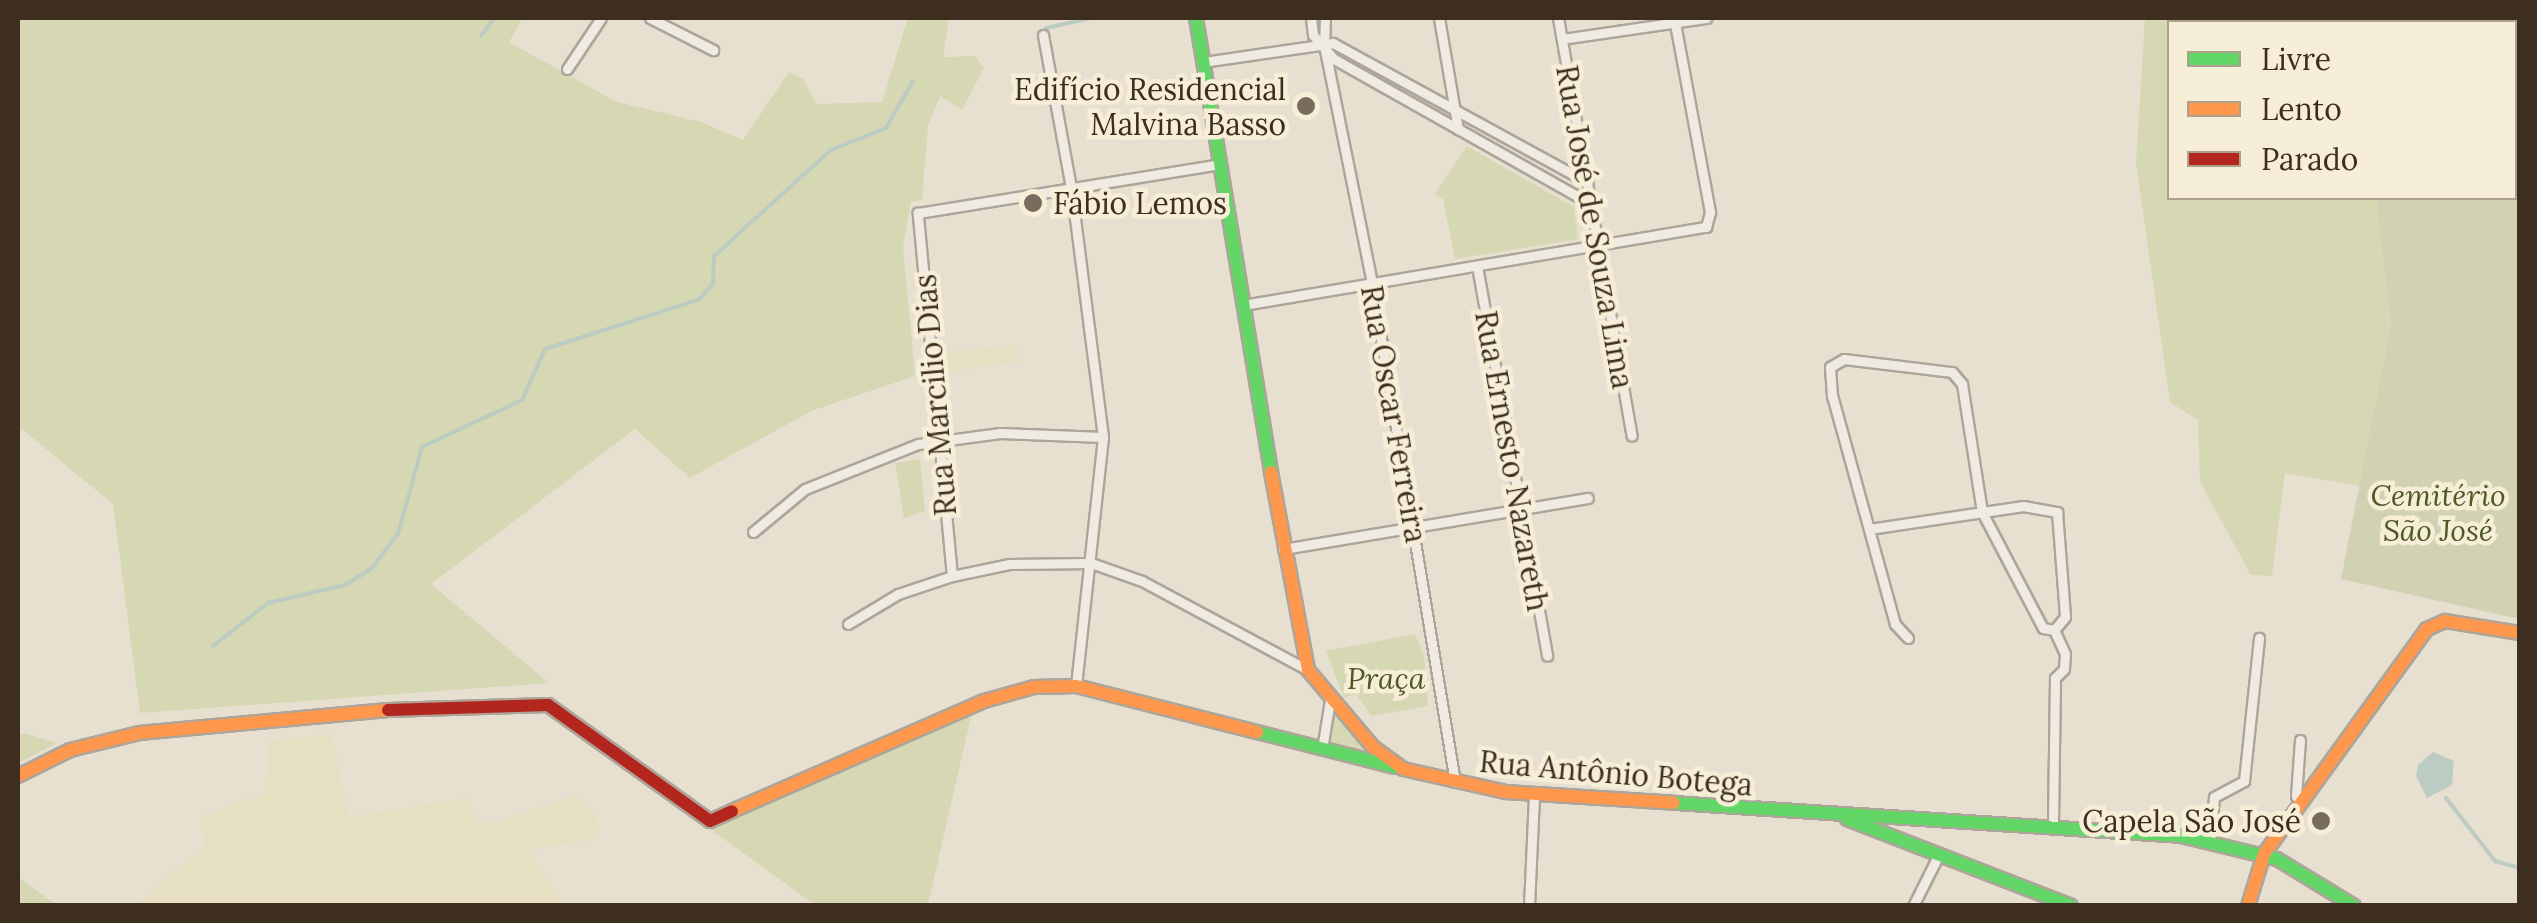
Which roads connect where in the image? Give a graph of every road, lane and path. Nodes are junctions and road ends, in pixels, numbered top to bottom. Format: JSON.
{"nodes":[{"id":1,"x":601,"y":18,"type":"edge"},
{"id":2,"x":650,"y":18,"type":"edge"},
{"id":3,"x":1196,"y":18,"type":"edge"},
{"id":4,"x":1310,"y":18,"type":"edge"},
{"id":5,"x":1326,"y":18,"type":"edge"},
{"id":6,"x":1440,"y":18,"type":"edge"},
{"id":7,"x":1558,"y":18,"type":"edge"},
{"id":8,"x":1706,"y":18,"type":"edge"},
{"id":9,"x":1675,"y":20,"type":"edge"},
{"id":10,"x":1043,"y":35,"type":"dead end"},
{"id":11,"x":1562,"y":39,"type":"junction"},
{"id":12,"x":1324,"y":44,"type":"junction"},
{"id":13,"x":712,"y":50,"type":"dead end"},
{"id":14,"x":1203,"y":62,"type":"junction"},
{"id":15,"x":566,"y":70,"type":"dead end"},
{"id":16,"x":1456,"y":110,"type":"junction"},
{"id":17,"x":1458,"y":129,"type":"junction"},
{"id":18,"x":1220,"y":164,"type":"junction"},
{"id":19,"x":1587,"y":182,"type":"junction"},
{"id":20,"x":1071,"y":188,"type":"junction"},
{"id":21,"x":1591,"y":204,"type":"junction"},
{"id":22,"x":1598,"y":246,"type":"junction"},
{"id":23,"x":1476,"y":266,"type":"junction"},
{"id":24,"x":1372,"y":284,"type":"junction"},
{"id":25,"x":1243,"y":305,"type":"junction"},
{"id":26,"x":1632,"y":436,"type":"dead end"},
{"id":27,"x":1103,"y":437,"type":"junction"},
{"id":28,"x":940,"y":440,"type":"junction"},
{"id":29,"x":1588,"y":498,"type":"dead end"},
{"id":30,"x":1520,"y":510,"type":"junction"},
{"id":31,"x":1982,"y":512,"type":"junction"},
{"id":32,"x":1414,"y":527,"type":"junction"},
{"id":33,"x":1869,"y":530,"type":"junction"},
{"id":34,"x":753,"y":532,"type":"dead end"},
{"id":35,"x":1283,"y":549,"type":"junction"},
{"id":36,"x":1091,"y":563,"type":"junction"},
{"id":37,"x":952,"y":576,"type":"junction"},
{"id":38,"x":848,"y":624,"type":"dead end"},
{"id":39,"x":2054,"y":630,"type":"junction"},
{"id":40,"x":2520,"y":633,"type":"edge"},
{"id":41,"x":1908,"y":638,"type":"dead end"},
{"id":42,"x":2259,"y":638,"type":"dead end"},
{"id":43,"x":1547,"y":656,"type":"dead end"},
{"id":44,"x":1308,"y":670,"type":"junction"},
{"id":45,"x":1076,"y":686,"type":"junction"},
{"id":46,"x":1330,"y":700,"type":"junction"},
{"id":47,"x":2300,"y":740,"type":"dead end"},
{"id":48,"x":1322,"y":749,"type":"junction"},
{"id":49,"x":1403,"y":769,"type":"junction"},
{"id":50,"x":18,"y":776,"type":"edge"},
{"id":51,"x":1456,"y":784,"type":"junction"},
{"id":52,"x":1534,"y":795,"type":"junction"},
{"id":53,"x":2301,"y":802,"type":"junction"},
{"id":54,"x":1840,"y":816,"type":"junction"},
{"id":55,"x":2053,"y":824,"type":"junction"},
{"id":56,"x":2210,"y":842,"type":"junction"},
{"id":57,"x":1939,"y":854,"type":"junction"},
{"id":58,"x":2264,"y":854,"type":"junction"},
{"id":59,"x":1528,"y":906,"type":"edge"},
{"id":60,"x":1913,"y":906,"type":"edge"},
{"id":61,"x":2071,"y":906,"type":"edge"},
{"id":62,"x":2248,"y":906,"type":"edge"},
{"id":63,"x":2354,"y":906,"type":"edge"}],
"edges":[{"from":1,"to":15,"type":"street"},
{"from":2,"to":13,"type":"street"},
{"from":3,"to":14,"type":"street","name":"Rua Antônio Botega"},
{"from":4,"to":12,"type":"street"},
{"from":5,"to":12,"type":"street"},
{"from":6,"to":16,"type":"street"},
{"from":7,"to":11,"type":"street","name":"Rua José de Souza Lima"},
{"from":8,"to":9,"type":"street"},
{"from":9,"to":11,"type":"street"},
{"from":9,"to":22,"type":"street"},
{"from":10,"to":20,"type":"street"},
{"from":11,"to":19,"type":"street","name":"Rua José de Souza Lima"},
{"from":12,"to":14,"type":"street"},
{"from":12,"to":16,"type":"street"},
{"from":12,"to":17,"type":"street"},
{"from":12,"to":24,"type":"street","name":"Rua Oscar Ferreira"},
{"from":14,"to":18,"type":"street","name":"Rua Antônio Botega"},
{"from":16,"to":17,"type":"street"},
{"from":16,"to":19,"type":"street"},
{"from":17,"to":21,"type":"street"},
{"from":18,"to":20,"type":"street"},
{"from":18,"to":25,"type":"street","name":"Rua Antônio Botega"},
{"from":19,"to":21,"type":"street","name":"Rua José de Souza Lima"},
{"from":20,"to":27,"type":"street"},
{"from":20,"to":28,"type":"street","name":"Rua Marcilio Dias"},
{"from":21,"to":22,"type":"street","name":"Rua José de Souza Lima"},
{"from":22,"to":23,"type":"street"},
{"from":22,"to":26,"type":"street","name":"Rua José de Souza Lima"},
{"from":23,"to":24,"type":"street"},
{"from":23,"to":30,"type":"street","name":"Rua Ernesto Nazareth"},
{"from":24,"to":25,"type":"street"},
{"from":24,"to":32,"type":"street","name":"Rua Oscar Ferreira"},
{"from":25,"to":35,"type":"street","name":"Rua Antônio Botega"},
{"from":27,"to":28,"type":"street"},
{"from":27,"to":36,"type":"street"},
{"from":28,"to":34,"type":"street"},
{"from":28,"to":37,"type":"street","name":"Rua Marcilio Dias"},
{"from":29,"to":30,"type":"street"},
{"from":30,"to":32,"type":"street"},
{"from":30,"to":43,"type":"street","name":"Rua Ernesto Nazareth"},
{"from":31,"to":33,"type":"street"},
{"from":31,"to":33,"type":"street"},
{"from":31,"to":39,"type":"street"},
{"from":31,"to":39,"type":"street"},
{"from":32,"to":35,"type":"street"},
{"from":32,"to":51,"type":"street","name":"Rua Oscar Ferreira"},
{"from":33,"to":41,"type":"street"},
{"from":35,"to":44,"type":"street","name":"Rua Antônio Botega"},
{"from":36,"to":37,"type":"street"},
{"from":36,"to":44,"type":"street"},
{"from":36,"to":45,"type":"street"},
{"from":37,"to":38,"type":"street"},
{"from":39,"to":55,"type":"street"},
{"from":40,"to":53,"type":"street"},
{"from":42,"to":56,"type":"street"},
{"from":44,"to":46,"type":"street","name":"Rua Antônio Botega"},
{"from":45,"to":48,"type":"street"},
{"from":45,"to":50,"type":"street"},
{"from":46,"to":48,"type":"street"},
{"from":46,"to":49,"type":"street","name":"Rua Antônio Botega"},
{"from":47,"to":53,"type":"street"},
{"from":48,"to":49,"type":"street"},
{"from":49,"to":51,"type":"street","name":"Rua Antônio Botega"},
{"from":51,"to":52,"type":"street","name":"Rua Antônio Botega"},
{"from":52,"to":54,"type":"street","name":"Rua Antônio Botega"},
{"from":52,"to":59,"type":"street"},
{"from":53,"to":58,"type":"street"},
{"from":54,"to":55,"type":"street","name":"Rua Antônio Botega"},
{"from":54,"to":57,"type":"street"},
{"from":55,"to":56,"type":"street","name":"Rua Antônio Botega"},
{"from":56,"to":58,"type":"street","name":"Rua Antônio Botega"},
{"from":57,"to":60,"type":"street"},
{"from":57,"to":61,"type":"street"},
{"from":58,"to":62,"type":"street"},
{"from":58,"to":63,"type":"street","name":"Rua Antônio Botega"}]}
